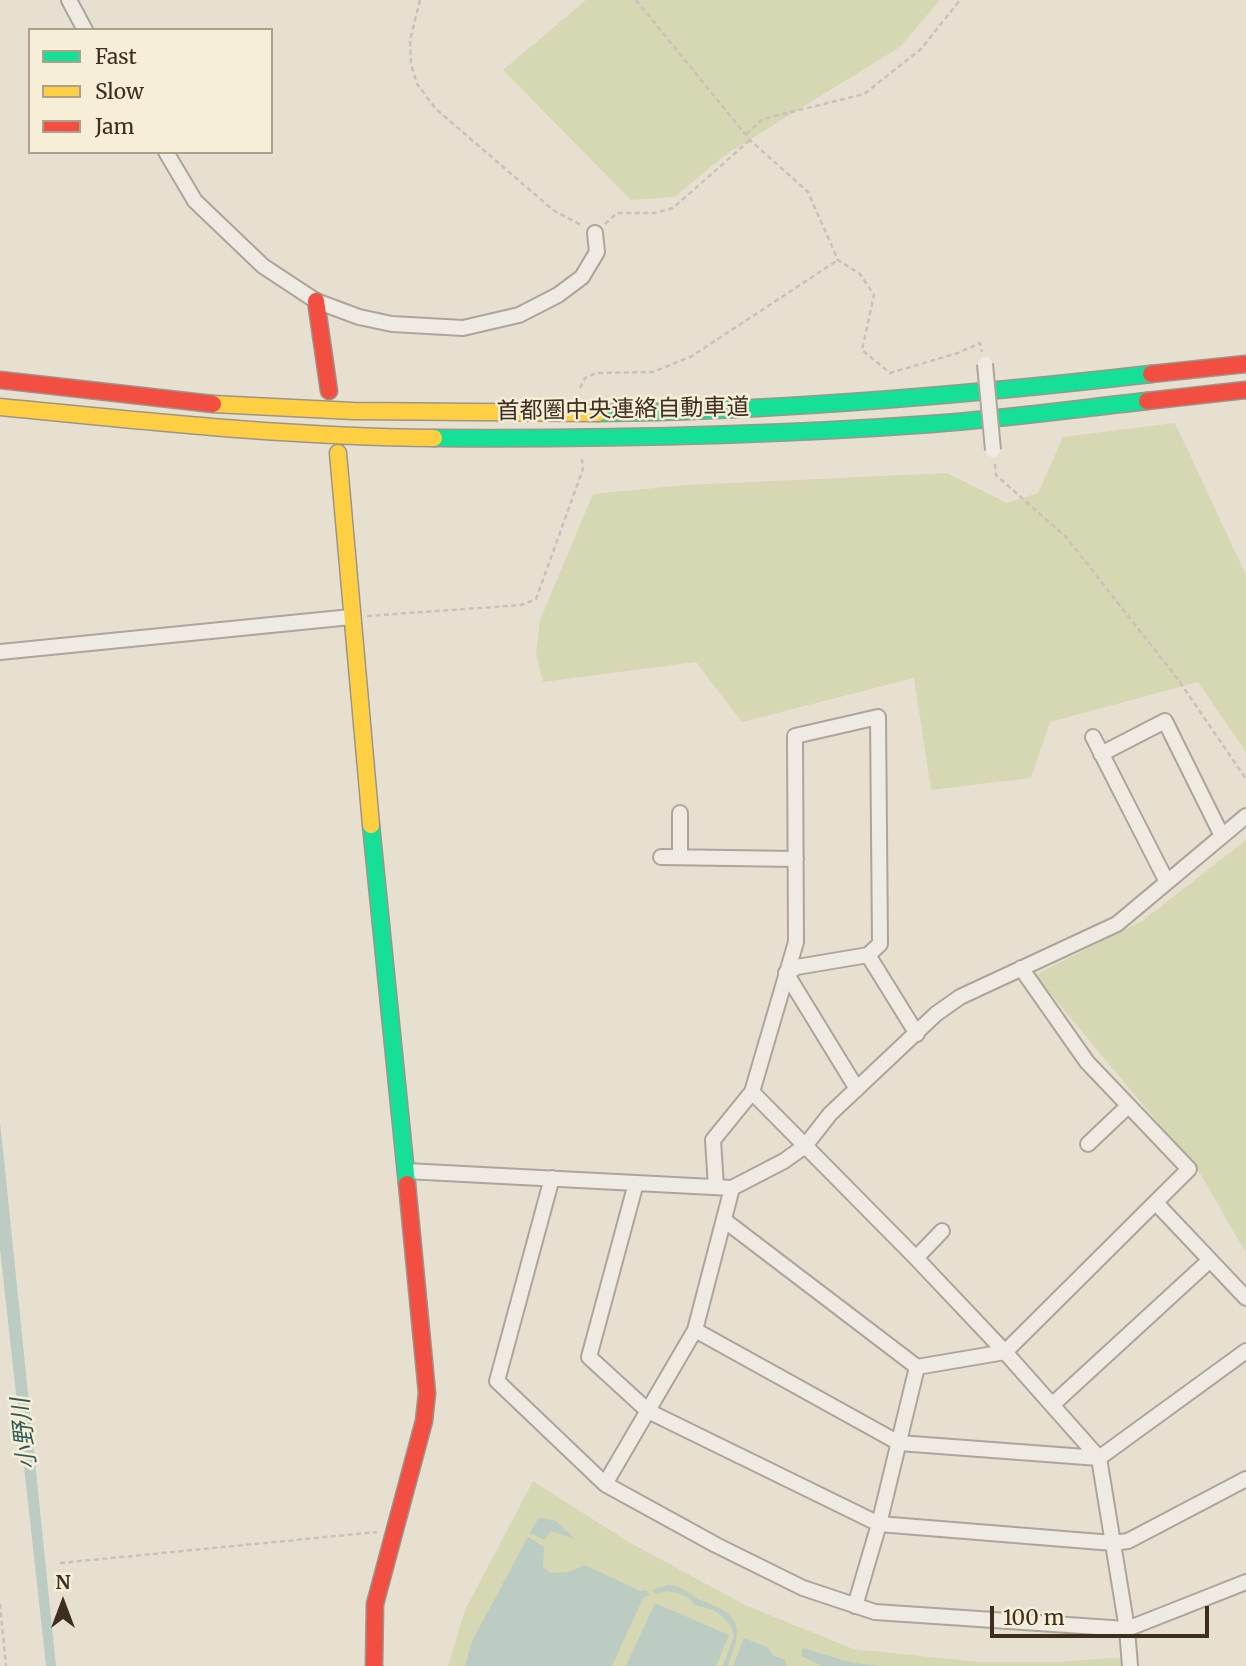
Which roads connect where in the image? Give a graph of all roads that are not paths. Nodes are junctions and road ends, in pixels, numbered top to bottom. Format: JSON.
{"nodes":[{"id":1,"x":68,"y":0,"type":"edge"},
{"id":2,"x":84,"y":28,"type":"edge"},
{"id":3,"x":167,"y":154,"type":"edge"},
{"id":4,"x":595,"y":233,"type":"road end"},
{"id":5,"x":316,"y":301,"type":"junction"},
{"id":6,"x":985,"y":364,"type":"road end"},
{"id":7,"x":1246,"y":364,"type":"edge"},
{"id":8,"x":0,"y":380,"type":"edge"},
{"id":9,"x":1246,"y":390,"type":"edge"},
{"id":10,"x":329,"y":391,"type":"dead end"},
{"id":11,"x":0,"y":407,"type":"edge"},
{"id":12,"x":993,"y":450,"type":"road end"},
{"id":13,"x":338,"y":453,"type":"dead end"},
{"id":14,"x":351,"y":617,"type":"junction"},
{"id":15,"x":0,"y":652,"type":"edge"},
{"id":16,"x":1093,"y":737,"type":"dead end"},
{"id":17,"x":1101,"y":754,"type":"junction"},
{"id":18,"x":680,"y":813,"type":"dead end"},
{"id":19,"x":1246,"y":816,"type":"edge"},
{"id":20,"x":1222,"y":836,"type":"junction"},
{"id":21,"x":661,"y":857,"type":"dead end"},
{"id":22,"x":680,"y":857,"type":"junction"},
{"id":23,"x":796,"y":859,"type":"junction"},
{"id":24,"x":1167,"y":882,"type":"junction"},
{"id":25,"x":868,"y":955,"type":"junction"},
{"id":26,"x":1021,"y":968,"type":"junction"},
{"id":27,"x":786,"y":973,"type":"junction"},
{"id":28,"x":917,"y":1034,"type":"junction"},
{"id":29,"x":857,"y":1089,"type":"junction"},
{"id":30,"x":752,"y":1092,"type":"junction"},
{"id":31,"x":1128,"y":1106,"type":"junction"},
{"id":32,"x":1088,"y":1143,"type":"dead end"},
{"id":33,"x":805,"y":1146,"type":"junction"},
{"id":34,"x":406,"y":1171,"type":"junction"},
{"id":35,"x":552,"y":1178,"type":"junction"},
{"id":36,"x":636,"y":1183,"type":"junction"},
{"id":37,"x":716,"y":1187,"type":"junction"},
{"id":38,"x":732,"y":1188,"type":"junction"},
{"id":39,"x":1157,"y":1204,"type":"junction"},
{"id":40,"x":724,"y":1220,"type":"junction"},
{"id":41,"x":942,"y":1231,"type":"dead end"},
{"id":42,"x":916,"y":1258,"type":"junction"},
{"id":43,"x":1210,"y":1260,"type":"junction"},
{"id":44,"x":1246,"y":1298,"type":"edge"},
{"id":45,"x":695,"y":1330,"type":"junction"},
{"id":46,"x":1246,"y":1351,"type":"edge"},
{"id":47,"x":1005,"y":1352,"type":"junction"},
{"id":48,"x":917,"y":1367,"type":"junction"},
{"id":49,"x":1052,"y":1405,"type":"junction"},
{"id":50,"x":648,"y":1411,"type":"junction"},
{"id":51,"x":899,"y":1443,"type":"junction"},
{"id":52,"x":1099,"y":1458,"type":"junction"},
{"id":53,"x":1246,"y":1479,"type":"edge"},
{"id":54,"x":605,"y":1484,"type":"junction"},
{"id":55,"x":879,"y":1524,"type":"junction"},
{"id":56,"x":1113,"y":1543,"type":"junction"},
{"id":57,"x":1246,"y":1582,"type":"edge"},
{"id":58,"x":855,"y":1606,"type":"junction"},
{"id":59,"x":1127,"y":1629,"type":"junction"},
{"id":60,"x":374,"y":1666,"type":"edge"},
{"id":61,"x":1130,"y":1666,"type":"edge"}],
"edges":[{"from":1,"to":2,"type":"street"},
{"from":3,"to":5,"type":"street"},
{"from":4,"to":5,"type":"street"},
{"from":5,"to":10,"type":"main road"},
{"from":6,"to":12,"type":"street","bridge":true},
{"from":7,"to":8,"type":"main road","name":"首都圏中央連絡自動車道"},
{"from":9,"to":11,"type":"main road","name":"首都圏中央連絡自動車道"},
{"from":13,"to":14,"type":"main road"},
{"from":14,"to":15,"type":"street"},
{"from":14,"to":34,"type":"main road"},
{"from":16,"to":17,"type":"street"},
{"from":17,"to":20,"type":"street"},
{"from":17,"to":24,"type":"street"},
{"from":18,"to":22,"type":"street"},
{"from":19,"to":20,"type":"street"},
{"from":20,"to":24,"type":"street"},
{"from":21,"to":22,"type":"street"},
{"from":22,"to":23,"type":"street"},
{"from":23,"to":25,"type":"street"},
{"from":23,"to":27,"type":"street"},
{"from":24,"to":26,"type":"street"},
{"from":25,"to":27,"type":"street"},
{"from":25,"to":28,"type":"street"},
{"from":26,"to":28,"type":"street"},
{"from":26,"to":31,"type":"street"},
{"from":27,"to":29,"type":"street"},
{"from":27,"to":30,"type":"street"},
{"from":28,"to":29,"type":"street"},
{"from":29,"to":33,"type":"street"},
{"from":30,"to":33,"type":"street"},
{"from":30,"to":37,"type":"street"},
{"from":31,"to":32,"type":"street"},
{"from":31,"to":39,"type":"street"},
{"from":33,"to":38,"type":"street"},
{"from":33,"to":42,"type":"street"},
{"from":34,"to":35,"type":"street"},
{"from":34,"to":60,"type":"main road"},
{"from":35,"to":36,"type":"street"},
{"from":35,"to":54,"type":"street"},
{"from":36,"to":37,"type":"street"},
{"from":36,"to":50,"type":"street"},
{"from":37,"to":38,"type":"street"},
{"from":38,"to":40,"type":"street"},
{"from":39,"to":43,"type":"street"},
{"from":39,"to":47,"type":"street"},
{"from":40,"to":45,"type":"street"},
{"from":40,"to":48,"type":"street"},
{"from":41,"to":42,"type":"street"},
{"from":42,"to":47,"type":"street"},
{"from":43,"to":44,"type":"street"},
{"from":43,"to":49,"type":"street"},
{"from":45,"to":50,"type":"street"},
{"from":45,"to":51,"type":"street"},
{"from":46,"to":52,"type":"street"},
{"from":47,"to":48,"type":"street"},
{"from":47,"to":49,"type":"street"},
{"from":48,"to":51,"type":"street"},
{"from":49,"to":52,"type":"street"},
{"from":50,"to":54,"type":"street"},
{"from":50,"to":55,"type":"street"},
{"from":51,"to":52,"type":"street"},
{"from":51,"to":55,"type":"street"},
{"from":52,"to":56,"type":"street"},
{"from":53,"to":56,"type":"street"},
{"from":54,"to":58,"type":"street"},
{"from":55,"to":56,"type":"street"},
{"from":55,"to":58,"type":"street"},
{"from":56,"to":59,"type":"street"},
{"from":57,"to":59,"type":"street"},
{"from":58,"to":59,"type":"street"},
{"from":59,"to":61,"type":"street"}]}
